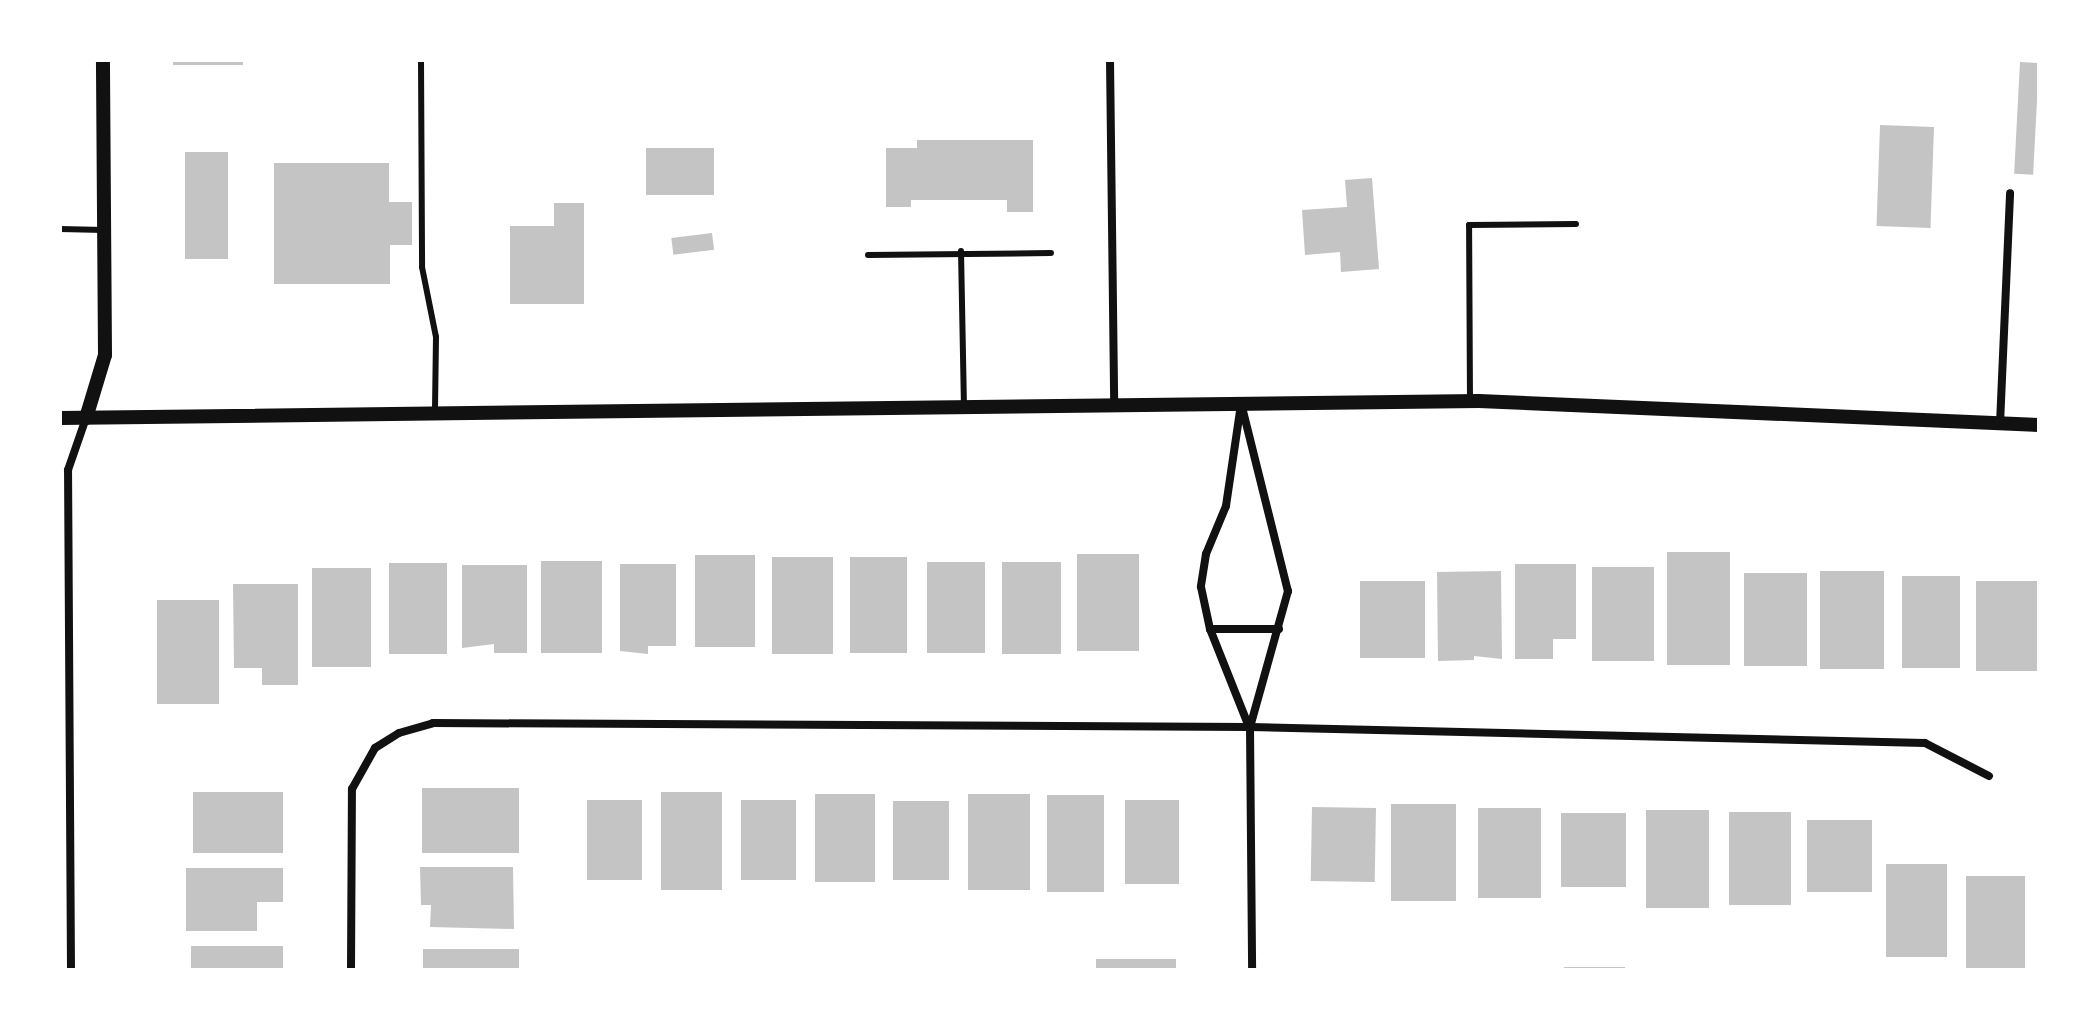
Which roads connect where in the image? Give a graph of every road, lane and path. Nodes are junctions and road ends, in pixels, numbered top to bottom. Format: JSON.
{"nodes":[{"id":1,"x":103,"y":60,"type":"edge"},
{"id":2,"x":421,"y":60,"type":"edge"},
{"id":3,"x":1110,"y":60,"type":"edge"},
{"id":4,"x":2010,"y":193,"type":"dead end"},
{"id":5,"x":1576,"y":224,"type":"dead end"},
{"id":6,"x":60,"y":229,"type":"edge"},
{"id":7,"x":104,"y":230,"type":"junction"},
{"id":8,"x":961,"y":251,"type":"junction"},
{"id":9,"x":1051,"y":253,"type":"dead end"},
{"id":10,"x":868,"y":255,"type":"dead end"},
{"id":11,"x":1470,"y":401,"type":"junction"},
{"id":12,"x":1241,"y":403,"type":"junction"},
{"id":13,"x":1114,"y":404,"type":"junction"},
{"id":14,"x":964,"y":406,"type":"junction"},
{"id":15,"x":435,"y":413,"type":"junction"},
{"id":16,"x":60,"y":418,"type":"edge"},
{"id":17,"x":86,"y":418,"type":"junction"},
{"id":18,"x":2000,"y":424,"type":"junction"},
{"id":19,"x":2039,"y":425,"type":"edge"},
{"id":20,"x":1210,"y":629,"type":"junction"},
{"id":21,"x":1279,"y":629,"type":"junction"},
{"id":22,"x":1250,"y":727,"type":"junction"},
{"id":23,"x":1989,"y":776,"type":"dead end"},
{"id":24,"x":71,"y":970,"type":"edge"},
{"id":25,"x":351,"y":970,"type":"edge"},
{"id":26,"x":1252,"y":970,"type":"edge"}],
"edges":[{"from":1,"to":7,"type":"street"},
{"from":2,"to":15,"type":"lane"},
{"from":3,"to":13,"type":"street"},
{"from":4,"to":18,"type":"street"},
{"from":5,"to":11,"type":"lane"},
{"from":6,"to":7,"type":"lane"},
{"from":7,"to":17,"type":"street"},
{"from":8,"to":9,"type":"lane"},
{"from":8,"to":10,"type":"lane"},
{"from":8,"to":14,"type":"lane"},
{"from":11,"to":12,"type":"street"},
{"from":11,"to":18,"type":"street"},
{"from":12,"to":13,"type":"street"},
{"from":12,"to":20,"type":"street"},
{"from":12,"to":21,"type":"street"},
{"from":13,"to":14,"type":"street"},
{"from":14,"to":15,"type":"street"},
{"from":15,"to":17,"type":"street"},
{"from":16,"to":17,"type":"street"},
{"from":17,"to":24,"type":"street"},
{"from":18,"to":19,"type":"street"},
{"from":20,"to":21,"type":"street"},
{"from":20,"to":22,"type":"street"},
{"from":21,"to":22,"type":"street"},
{"from":22,"to":23,"type":"street"},
{"from":22,"to":25,"type":"street"},
{"from":22,"to":26,"type":"street"}]}
